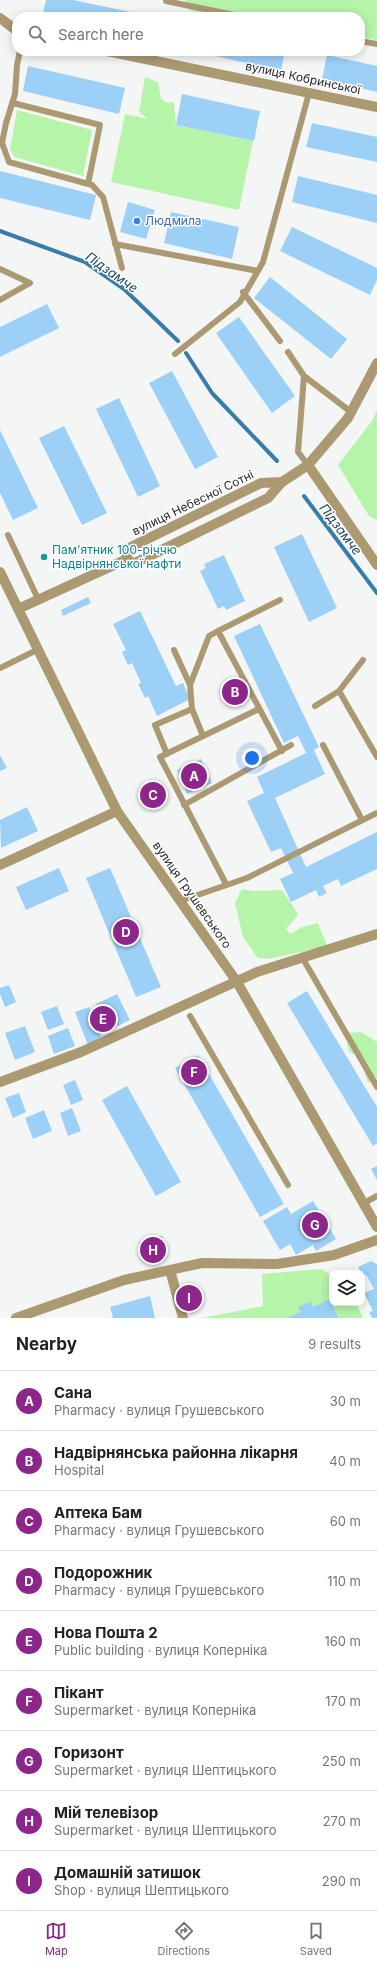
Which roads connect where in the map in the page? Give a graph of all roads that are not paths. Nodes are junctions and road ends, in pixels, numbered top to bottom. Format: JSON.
{"nodes":[{"id":1,"x":166,"y":1,"type":"dead end"},
{"id":2,"x":220,"y":12,"type":"edge"},
{"id":3,"x":0,"y":18,"type":"edge"},
{"id":4,"x":12,"y":27,"type":"edge"},
{"id":5,"x":365,"y":42,"type":"edge"},
{"id":6,"x":377,"y":44,"type":"edge"},
{"id":7,"x":19,"y":56,"type":"edge"},
{"id":8,"x":131,"y":56,"type":"edge"},
{"id":9,"x":310,"y":93,"type":"junction"},
{"id":10,"x":12,"y":103,"type":"junction"},
{"id":11,"x":377,"y":107,"type":"edge"},
{"id":12,"x":88,"y":184,"type":"junction"},
{"id":13,"x":115,"y":244,"type":"junction"},
{"id":14,"x":122,"y":268,"type":"dead end"},
{"id":15,"x":0,"y":269,"type":"edge"},
{"id":16,"x":258,"y":271,"type":"junction"},
{"id":17,"x":244,"y":293,"type":"junction"},
{"id":18,"x":0,"y":300,"type":"edge"},
{"id":19,"x":280,"y":341,"type":"dead end"},
{"id":20,"x":288,"y":352,"type":"dead end"},
{"id":21,"x":175,"y":354,"type":"dead end"},
{"id":22,"x":377,"y":363,"type":"edge"},
{"id":23,"x":304,"y":376,"type":"junction"},
{"id":24,"x":351,"y":412,"type":"junction"},
{"id":25,"x":308,"y":465,"type":"junction"},
{"id":26,"x":282,"y":482,"type":"junction"},
{"id":27,"x":8,"y":535,"type":"dead end"},
{"id":28,"x":125,"y":560,"type":"junction"},
{"id":29,"x":377,"y":566,"type":"edge"},
{"id":30,"x":0,"y":572,"type":"edge"},
{"id":31,"x":39,"y":600,"type":"junction"},
{"id":32,"x":280,"y":600,"type":"dead end"},
{"id":33,"x":18,"y":609,"type":"junction"},
{"id":34,"x":218,"y":630,"type":"junction"},
{"id":35,"x":37,"y":650,"type":"junction"},
{"id":36,"x":174,"y":650,"type":"dead end"},
{"id":37,"x":363,"y":660,"type":"dead end"},
{"id":38,"x":0,"y":668,"type":"edge"},
{"id":39,"x":196,"y":668,"type":"junction"},
{"id":40,"x":185,"y":674,"type":"junction"},
{"id":41,"x":190,"y":685,"type":"junction"},
{"id":42,"x":339,"y":691,"type":"junction"},
{"id":43,"x":315,"y":706,"type":"dead end"},
{"id":44,"x":192,"y":709,"type":"junction"},
{"id":45,"x":259,"y":709,"type":"junction"},
{"id":46,"x":203,"y":736,"type":"junction"},
{"id":47,"x":291,"y":745,"type":"dead end"},
{"id":48,"x":324,"y":745,"type":"dead end"},
{"id":49,"x":282,"y":750,"type":"junction"},
{"id":50,"x":167,"y":754,"type":"junction"},
{"id":51,"x":377,"y":757,"type":"edge"},
{"id":52,"x":184,"y":805,"type":"junction"},
{"id":53,"x":117,"y":811,"type":"junction"},
{"id":54,"x":377,"y":813,"type":"edge"},
{"id":55,"x":362,"y":820,"type":"junction"},
{"id":56,"x":0,"y":866,"type":"edge"},
{"id":57,"x":226,"y":884,"type":"junction"},
{"id":58,"x":180,"y":901,"type":"junction"},
{"id":59,"x":377,"y":934,"type":"edge"},
{"id":60,"x":302,"y":957,"type":"junction"},
{"id":61,"x":237,"y":982,"type":"junction"},
{"id":62,"x":190,"y":1016,"type":"dead end"},
{"id":63,"x":0,"y":1082,"type":"edge"},
{"id":64,"x":377,"y":1087,"type":"edge"},
{"id":65,"x":288,"y":1184,"type":"dead end"},
{"id":66,"x":377,"y":1196,"type":"edge"},
{"id":67,"x":364,"y":1203,"type":"junction"},
{"id":68,"x":377,"y":1227,"type":"edge"},
{"id":69,"x":377,"y":1240,"type":"edge"},
{"id":70,"x":170,"y":1270,"type":"junction"},
{"id":71,"x":16,"y":1318,"type":"edge"},
{"id":72,"x":183,"y":1318,"type":"edge"}],
"edges":[{"from":1,"to":2,"type":"lane"},
{"from":3,"to":4,"type":"street"},
{"from":5,"to":6,"type":"lane"},
{"from":7,"to":10,"type":"lane"},
{"from":8,"to":9,"type":"street","name":"вулиця Кобринської"},
{"from":9,"to":11,"type":"street","name":"вулиця Кобринської"},
{"from":9,"to":16,"type":"lane"},
{"from":10,"to":12,"type":"lane"},
{"from":10,"to":12,"type":"lane"},
{"from":12,"to":13,"type":"lane"},
{"from":13,"to":14,"type":"lane"},
{"from":13,"to":16,"type":"lane"},
{"from":15,"to":18,"type":"lane"},
{"from":16,"to":17,"type":"lane"},
{"from":17,"to":19,"type":"lane"},
{"from":17,"to":21,"type":"lane"},
{"from":20,"to":23,"type":"lane"},
{"from":22,"to":24,"type":"street","name":"вулиця Небесної Сотні"},
{"from":23,"to":24,"type":"lane"},
{"from":23,"to":25,"type":"lane"},
{"from":24,"to":25,"type":"street","name":"вулиця Небесної Сотні"},
{"from":25,"to":26,"type":"street","name":"вулиця Небесної Сотні"},
{"from":25,"to":29,"type":"street"},
{"from":26,"to":28,"type":"street","name":"вулиця Небесної Сотні"},
{"from":26,"to":28,"type":"street","name":"вулиця Небесної Сотні"},
{"from":27,"to":31,"type":"lane"},
{"from":28,"to":31,"type":"street","name":"вулиця Небесної Сотні"},
{"from":30,"to":33,"type":"street","name":"вулиця Грушевського"},
{"from":31,"to":33,"type":"street","name":"вулиця Небесної Сотні"},
{"from":32,"to":34,"type":"lane"},
{"from":33,"to":35,"type":"street","name":"вулиця Грушевського"},
{"from":34,"to":39,"type":"lane"},
{"from":34,"to":45,"type":"lane"},
{"from":35,"to":38,"type":"lane"},
{"from":35,"to":53,"type":"street","name":"вулиця Грушевського"},
{"from":36,"to":40,"type":"lane"},
{"from":37,"to":42,"type":"lane"},
{"from":39,"to":40,"type":"lane"},
{"from":39,"to":41,"type":"lane"},
{"from":40,"to":41,"type":"lane"},
{"from":41,"to":44,"type":"lane"},
{"from":42,"to":43,"type":"lane"},
{"from":42,"to":51,"type":"lane"},
{"from":44,"to":46,"type":"lane"},
{"from":44,"to":50,"type":"lane"},
{"from":45,"to":46,"type":"lane"},
{"from":45,"to":49,"type":"lane"},
{"from":46,"to":50,"type":"lane"},
{"from":47,"to":49,"type":"lane"},
{"from":48,"to":55,"type":"lane"},
{"from":49,"to":52,"type":"lane"},
{"from":50,"to":52,"type":"lane"},
{"from":52,"to":57,"type":"lane"},
{"from":53,"to":56,"type":"street"},
{"from":53,"to":58,"type":"street","name":"вулиця Грушевського"},
{"from":54,"to":55,"type":"lane"},
{"from":55,"to":57,"type":"lane"},
{"from":57,"to":58,"type":"lane"},
{"from":58,"to":61,"type":"street","name":"вулиця Грушевського"},
{"from":59,"to":60,"type":"street"},
{"from":60,"to":61,"type":"street"},
{"from":60,"to":64,"type":"lane"},
{"from":61,"to":63,"type":"street"},
{"from":61,"to":67,"type":"street","name":"вулиця Грушевського"},
{"from":62,"to":65,"type":"lane"},
{"from":66,"to":67,"type":"lane"},
{"from":67,"to":68,"type":"street","name":"вулиця Грушевського"},
{"from":69,"to":70,"type":"street"},
{"from":70,"to":71,"type":"street"},
{"from":70,"to":72,"type":"street"}]}
